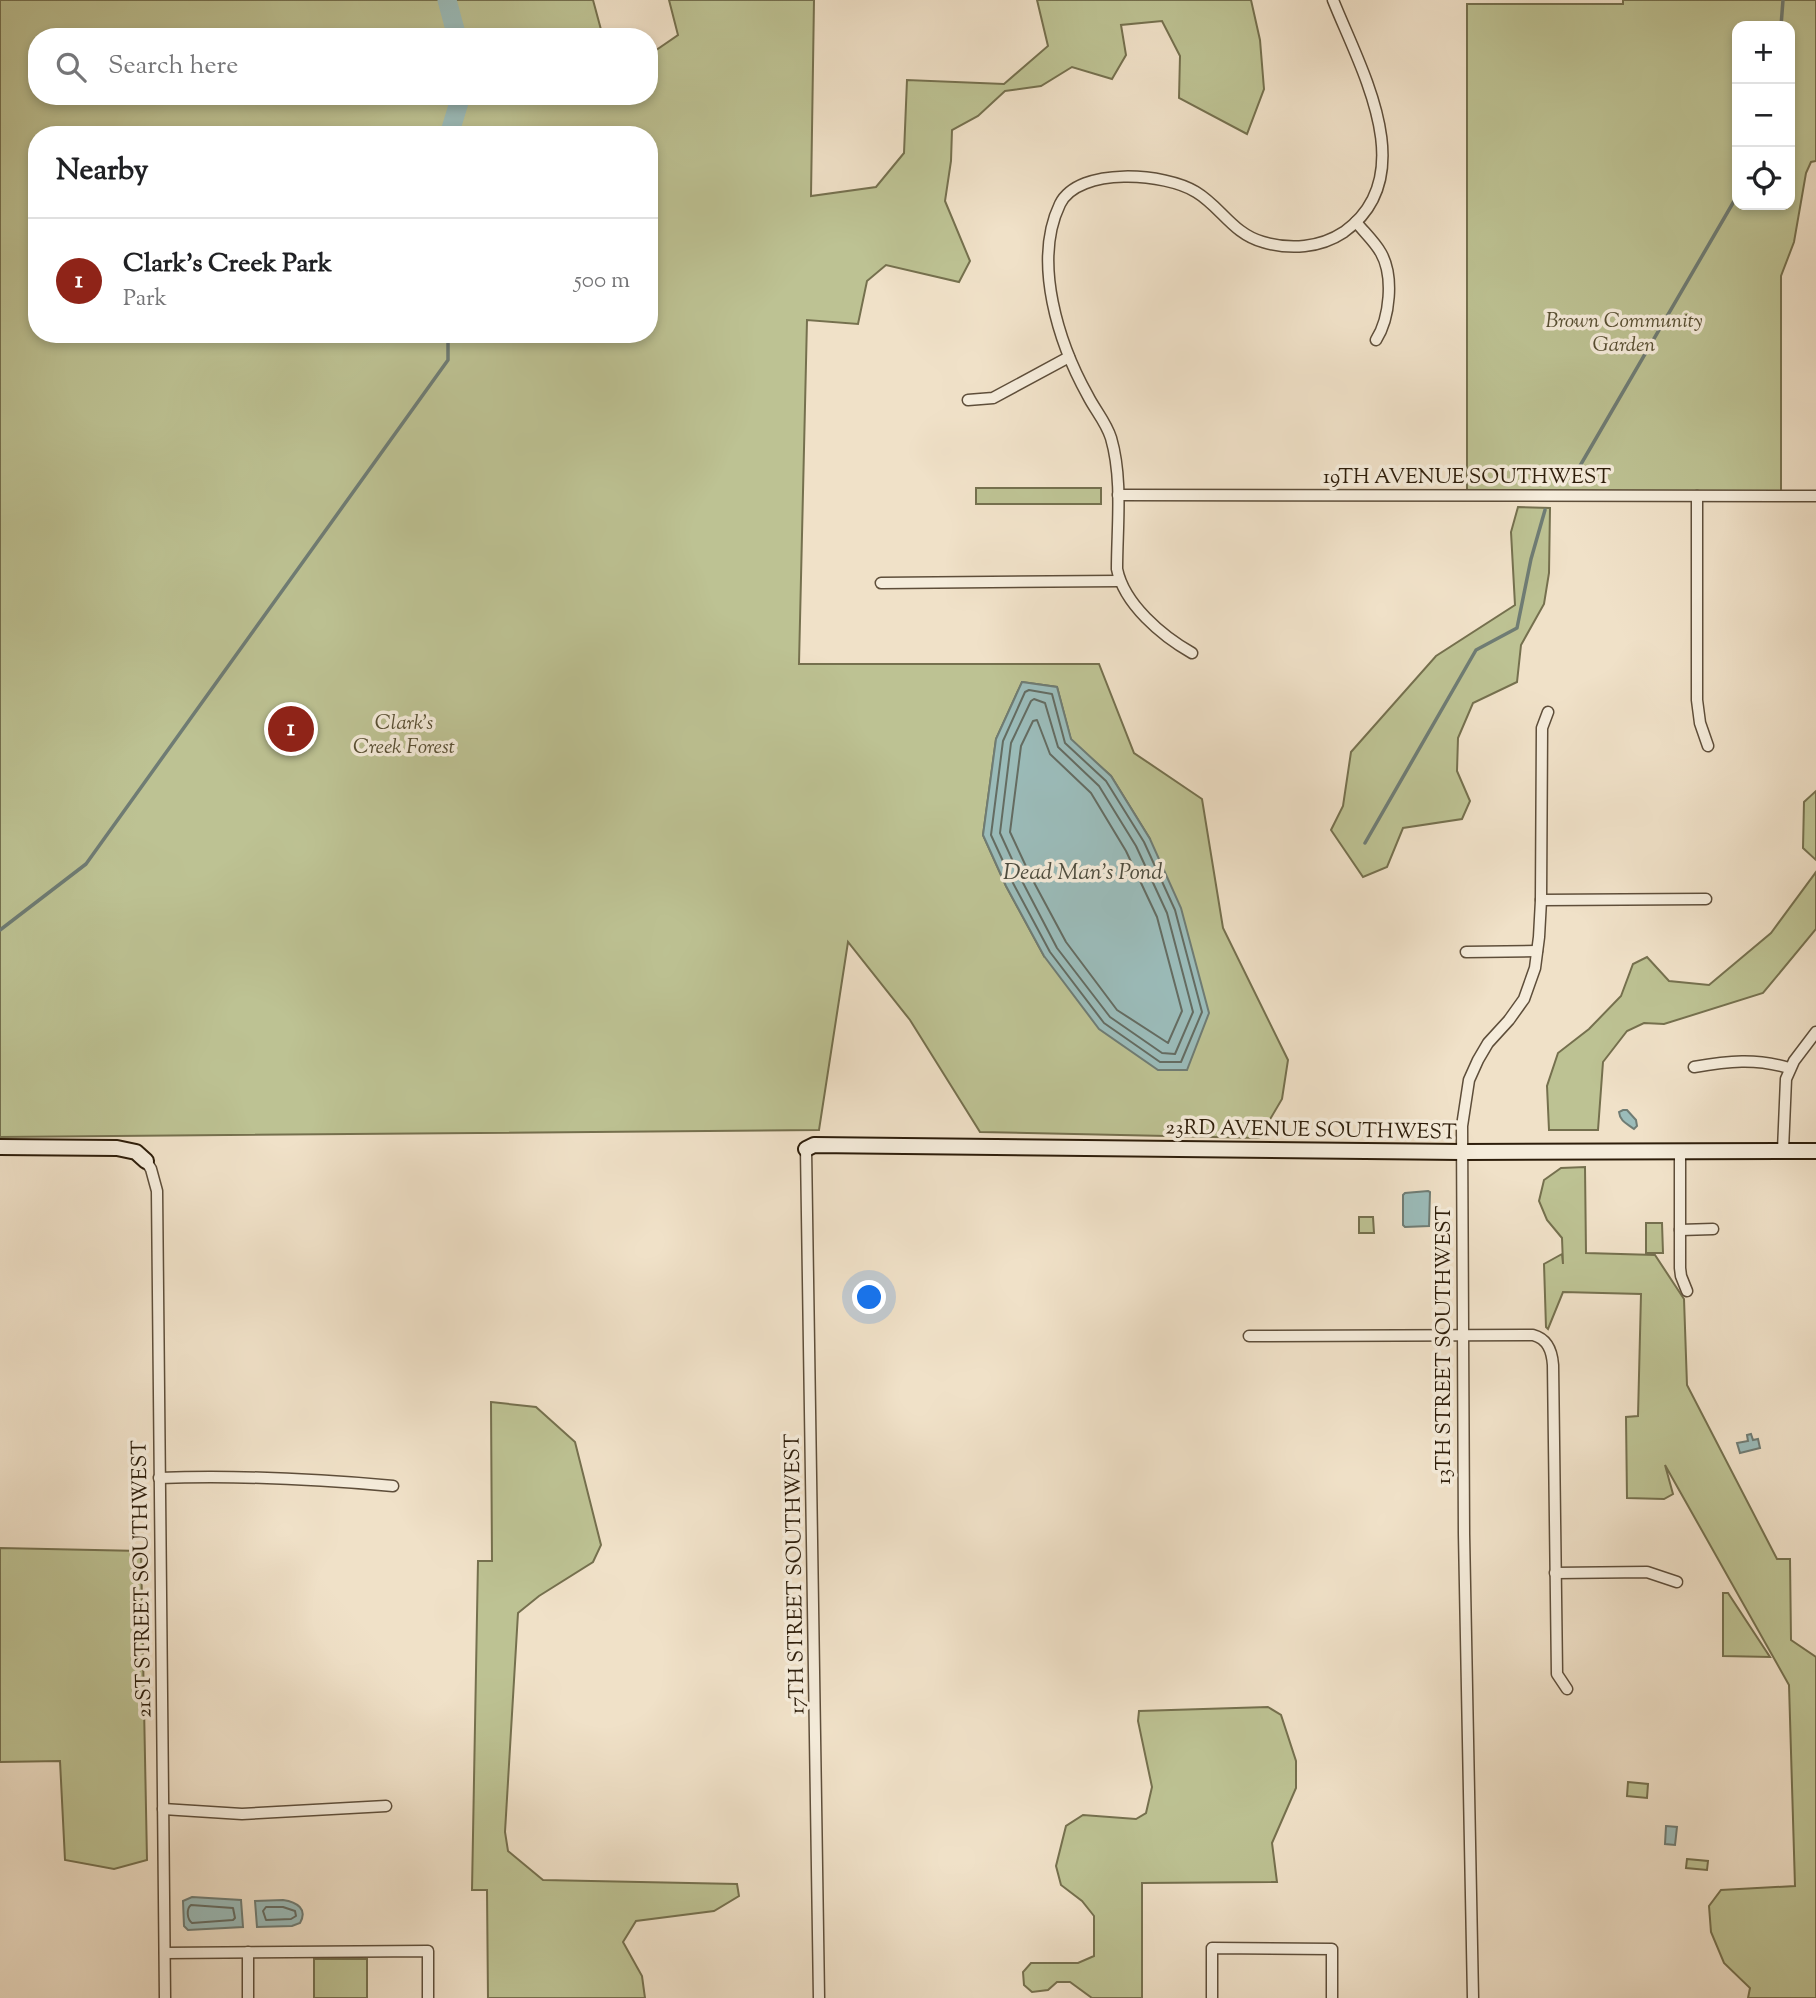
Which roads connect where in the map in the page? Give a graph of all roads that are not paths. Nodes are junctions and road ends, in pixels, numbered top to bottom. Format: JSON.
{"nodes":[{"id":1,"x":1333,"y":0,"type":"edge"},
{"id":2,"x":1356,"y":222,"type":"junction"},
{"id":3,"x":1376,"y":340,"type":"dead end"},
{"id":4,"x":1069,"y":357,"type":"junction"},
{"id":5,"x":968,"y":400,"type":"dead end"},
{"id":6,"x":1118,"y":495,"type":"junction"},
{"id":7,"x":1697,"y":496,"type":"junction"},
{"id":8,"x":1816,"y":496,"type":"edge"},
{"id":9,"x":1119,"y":581,"type":"junction"},
{"id":10,"x":881,"y":583,"type":"dead end"},
{"id":11,"x":1192,"y":653,"type":"dead end"},
{"id":12,"x":1548,"y":712,"type":"dead end"},
{"id":13,"x":1708,"y":746,"type":"dead end"},
{"id":14,"x":1706,"y":898,"type":"dead end"},
{"id":15,"x":1541,"y":900,"type":"junction"},
{"id":16,"x":1537,"y":951,"type":"junction"},
{"id":17,"x":1466,"y":952,"type":"dead end"},
{"id":18,"x":1816,"y":1032,"type":"edge"},
{"id":19,"x":1694,"y":1067,"type":"dead end"},
{"id":20,"x":1789,"y":1069,"type":"junction"},
{"id":21,"x":0,"y":1147,"type":"edge"},
{"id":22,"x":806,"y":1149,"type":"joint"},
{"id":23,"x":1783,"y":1150,"type":"junction"},
{"id":24,"x":1680,"y":1151,"type":"junction"},
{"id":25,"x":1816,"y":1151,"type":"edge"},
{"id":26,"x":1461,"y":1153,"type":"junction"},
{"id":27,"x":146,"y":1161,"type":"joint"},
{"id":28,"x":1713,"y":1229,"type":"dead end"},
{"id":29,"x":1680,"y":1230,"type":"junction"},
{"id":30,"x":1687,"y":1291,"type":"dead end"},
{"id":31,"x":1249,"y":1336,"type":"dead end"},
{"id":32,"x":1463,"y":1336,"type":"junction"},
{"id":33,"x":159,"y":1478,"type":"junction"},
{"id":34,"x":393,"y":1486,"type":"dead end"},
{"id":35,"x":1555,"y":1573,"type":"junction"},
{"id":36,"x":1677,"y":1582,"type":"dead end"},
{"id":37,"x":1567,"y":1689,"type":"dead end"},
{"id":38,"x":386,"y":1806,"type":"dead end"},
{"id":39,"x":163,"y":1809,"type":"junction"},
{"id":40,"x":165,"y":1952,"type":"junction"},
{"id":41,"x":248,"y":1952,"type":"junction"},
{"id":42,"x":165,"y":1998,"type":"edge"},
{"id":43,"x":248,"y":1998,"type":"edge"},
{"id":44,"x":428,"y":1998,"type":"edge"},
{"id":45,"x":819,"y":1998,"type":"edge"},
{"id":46,"x":1212,"y":1998,"type":"edge"},
{"id":47,"x":1332,"y":1998,"type":"edge"},
{"id":48,"x":1473,"y":1998,"type":"edge"}],
"edges":[{"from":1,"to":2,"type":"street"},
{"from":2,"to":3,"type":"street"},
{"from":2,"to":4,"type":"street"},
{"from":4,"to":5,"type":"street"},
{"from":4,"to":6,"type":"street"},
{"from":6,"to":7,"type":"street","name":"19TH AVENUE SOUTHWEST"},
{"from":6,"to":9,"type":"street"},
{"from":7,"to":8,"type":"street","name":"19TH AVENUE SOUTHWEST"},
{"from":7,"to":13,"type":"street"},
{"from":9,"to":10,"type":"street"},
{"from":9,"to":11,"type":"street"},
{"from":12,"to":15,"type":"street","name":"13TH STREET SOUTHWEST"},
{"from":14,"to":15,"type":"street"},
{"from":15,"to":16,"type":"street","name":"13TH STREET SOUTHWEST"},
{"from":16,"to":17,"type":"street"},
{"from":16,"to":26,"type":"street","name":"13TH STREET SOUTHWEST"},
{"from":18,"to":20,"type":"street"},
{"from":19,"to":20,"type":"street"},
{"from":20,"to":23,"type":"street"},
{"from":21,"to":27,"type":"street"},
{"from":22,"to":26,"type":"street","name":"23RD AVENUE SOUTHWEST"},
{"from":22,"to":45,"type":"street","name":"17TH STREET SOUTHWEST"},
{"from":23,"to":24,"type":"street","name":"23RD AVENUE SOUTHWEST"},
{"from":23,"to":25,"type":"street","name":"23RD AVENUE SOUTHWEST"},
{"from":24,"to":26,"type":"street","name":"23RD AVENUE SOUTHWEST"},
{"from":24,"to":29,"type":"street"},
{"from":26,"to":32,"type":"street","name":"13TH STREET SOUTHWEST"},
{"from":27,"to":33,"type":"street","name":"21ST STREET SOUTHWEST"},
{"from":28,"to":29,"type":"street"},
{"from":29,"to":30,"type":"street"},
{"from":31,"to":32,"type":"street"},
{"from":32,"to":35,"type":"street"},
{"from":32,"to":48,"type":"street","name":"13TH STREET SOUTHWEST"},
{"from":33,"to":34,"type":"street"},
{"from":33,"to":39,"type":"street","name":"21ST STREET SOUTHWEST"},
{"from":35,"to":36,"type":"street"},
{"from":35,"to":37,"type":"street"},
{"from":38,"to":39,"type":"street"},
{"from":39,"to":40,"type":"street","name":"21ST STREET SOUTHWEST"},
{"from":40,"to":41,"type":"street"},
{"from":40,"to":42,"type":"street","name":"21ST STREET SOUTHWEST"},
{"from":41,"to":43,"type":"street"},
{"from":41,"to":44,"type":"street"},
{"from":46,"to":47,"type":"street"}]}
